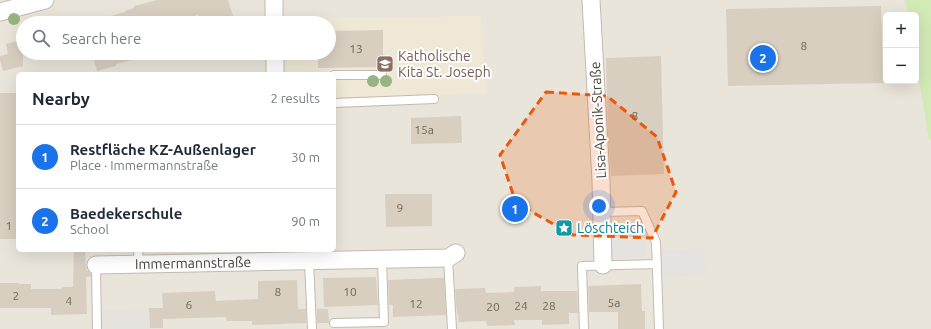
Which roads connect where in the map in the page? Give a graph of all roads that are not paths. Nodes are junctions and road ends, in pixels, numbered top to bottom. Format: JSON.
{"nodes":[{"id":1,"x":45,"y":0,"type":"edge"},
{"id":2,"x":274,"y":0,"type":"edge"},
{"id":3,"x":591,"y":0,"type":"edge"},
{"id":4,"x":0,"y":12,"type":"edge"},
{"id":5,"x":274,"y":16,"type":"edge"},
{"id":6,"x":275,"y":60,"type":"edge"},
{"id":7,"x":275,"y":72,"type":"edge"},
{"id":8,"x":336,"y":75,"type":"edge"},
{"id":9,"x":382,"y":75,"type":"dead end"},
{"id":10,"x":434,"y":99,"type":"dead end"},
{"id":11,"x":336,"y":103,"type":"edge"},
{"id":12,"x":603,"y":212,"type":"junction"},
{"id":13,"x":284,"y":256,"type":"edge"},
{"id":14,"x":452,"y":256,"type":"joint"},
{"id":15,"x":382,"y":260,"type":"junction"},
{"id":16,"x":309,"y":261,"type":"junction"},
{"id":17,"x":140,"y":263,"type":"edge"},
{"id":18,"x":656,"y":264,"type":"junction"},
{"id":19,"x":96,"y":265,"type":"joint"},
{"id":20,"x":603,"y":265,"type":"junction"},
{"id":21,"x":334,"y":323,"type":"dead end"},
{"id":22,"x":386,"y":326,"type":"edge"},
{"id":23,"x":97,"y":329,"type":"edge"},
{"id":24,"x":312,"y":329,"type":"edge"},
{"id":25,"x":452,"y":329,"type":"edge"},
{"id":26,"x":584,"y":329,"type":"edge"},
{"id":27,"x":659,"y":329,"type":"edge"}],
"edges":[{"from":1,"to":4,"type":"street"},
{"from":2,"to":5,"type":"street"},
{"from":3,"to":12,"type":"street","name":"Lisa-Aponik-Straße"},
{"from":6,"to":7,"type":"street"},
{"from":8,"to":9,"type":"lane"},
{"from":10,"to":11,"type":"lane"},
{"from":12,"to":18,"type":"lane"},
{"from":12,"to":20,"type":"street","name":"Lisa-Aponik-Straße"},
{"from":13,"to":16,"type":"street","name":"Immermannstraße"},
{"from":13,"to":17,"type":"street","name":"Immermannstraße"},
{"from":14,"to":15,"type":"street","name":"Immermannstraße"},
{"from":14,"to":25,"type":"lane"},
{"from":15,"to":16,"type":"street","name":"Immermannstraße"},
{"from":15,"to":22,"type":"lane"},
{"from":16,"to":24,"type":"lane"},
{"from":17,"to":19,"type":"street","name":"Immermannstraße"},
{"from":18,"to":20,"type":"lane"},
{"from":18,"to":27,"type":"lane"},
{"from":19,"to":23,"type":"lane"},
{"from":20,"to":26,"type":"lane"},
{"from":21,"to":22,"type":"lane"}]}
